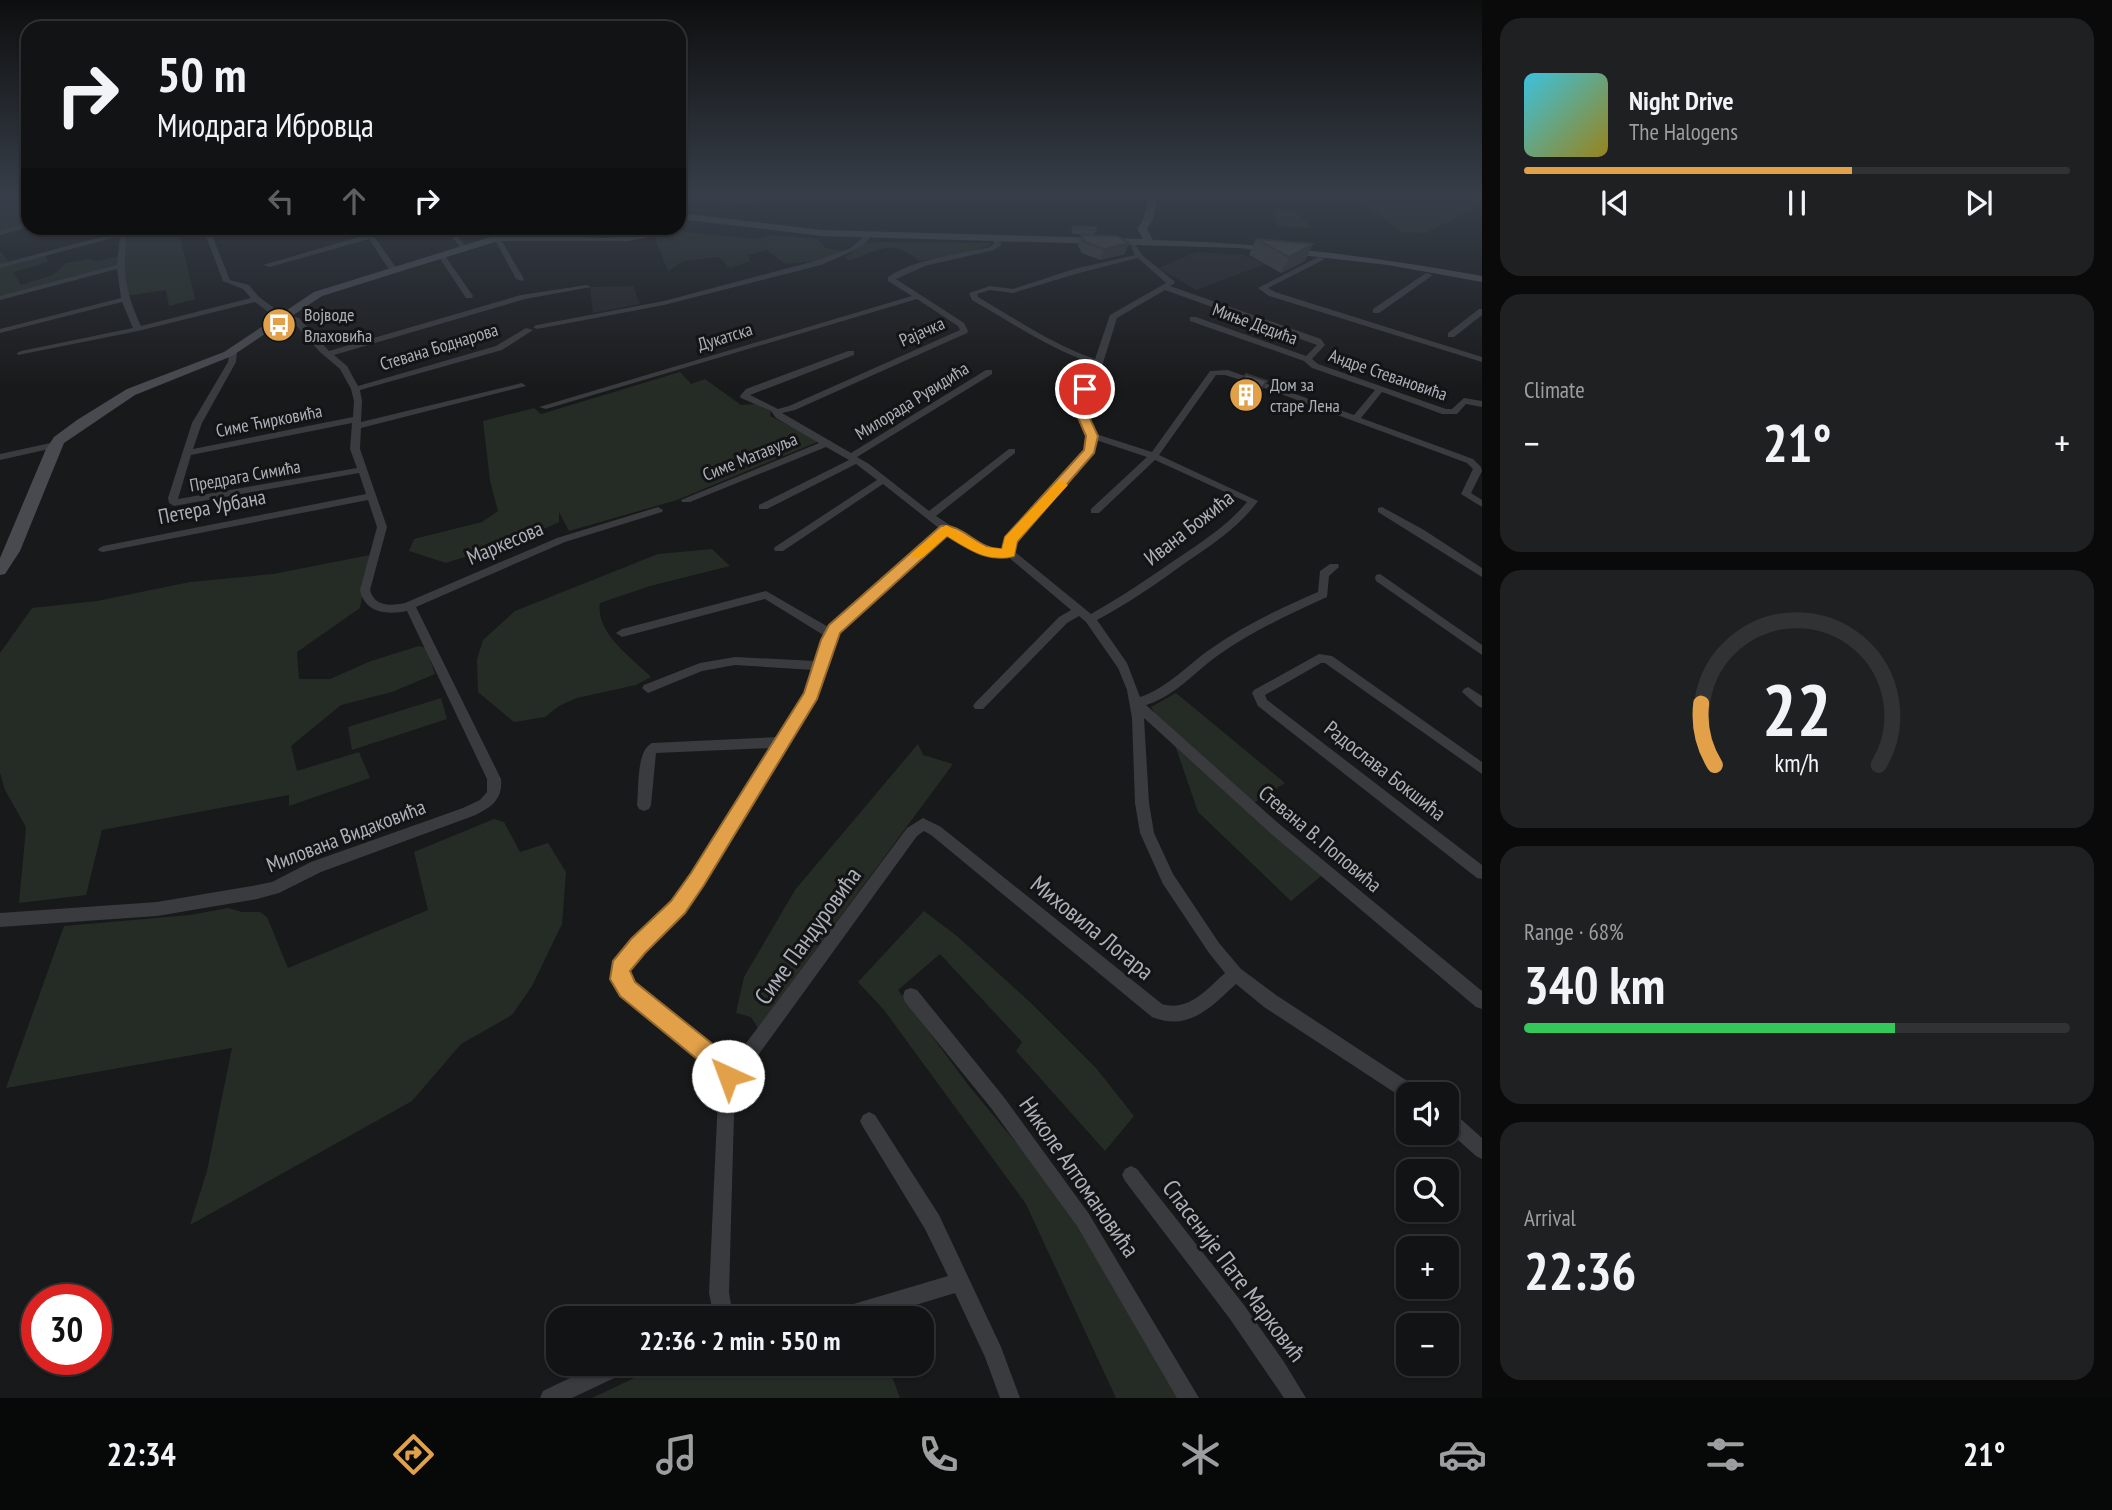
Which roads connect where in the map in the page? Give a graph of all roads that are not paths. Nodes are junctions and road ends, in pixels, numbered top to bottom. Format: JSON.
{"nodes":[{"id":1,"x":27,"y":258,"type":"edge"},
{"id":2,"x":121,"y":258,"type":"edge"},
{"id":3,"x":218,"y":258,"type":"edge"},
{"id":4,"x":291,"y":258,"type":"edge"},
{"id":5,"x":386,"y":258,"type":"edge"},
{"id":6,"x":427,"y":258,"type":"edge"},
{"id":7,"x":444,"y":258,"type":"edge"},
{"id":8,"x":508,"y":258,"type":"edge"},
{"id":9,"x":828,"y":258,"type":"edge"},
{"id":10,"x":953,"y":258,"type":"edge"},
{"id":11,"x":1128,"y":258,"type":"edge"},
{"id":12,"x":1142,"y":258,"type":"edge"},
{"id":13,"x":1313,"y":258,"type":"edge"},
{"id":14,"x":1352,"y":258,"type":"edge"},
{"id":15,"x":1321,"y":259,"type":"junction"},
{"id":16,"x":267,"y":265,"type":"dead end"},
{"id":17,"x":0,"y":266,"type":"edge"},
{"id":18,"x":120,"y":266,"type":"junction"},
{"id":19,"x":393,"y":269,"type":"junction"},
{"id":20,"x":1429,"y":275,"type":"junction"},
{"id":21,"x":520,"y":279,"type":"dead end"},
{"id":22,"x":1482,"y":279,"type":"edge"},
{"id":23,"x":1482,"y":285,"type":"edge"},
{"id":24,"x":587,"y":287,"type":"dead end"},
{"id":25,"x":1165,"y":288,"type":"junction"},
{"id":26,"x":469,"y":296,"type":"dead end"},
{"id":27,"x":917,"y":297,"type":"junction"},
{"id":28,"x":0,"y":298,"type":"edge"},
{"id":29,"x":125,"y":299,"type":"junction"},
{"id":30,"x":256,"y":299,"type":"junction"},
{"id":31,"x":1376,"y":311,"type":"dead end"},
{"id":32,"x":1482,"y":311,"type":"edge"},
{"id":33,"x":285,"y":317,"type":"junction"},
{"id":34,"x":1193,"y":319,"type":"dead end"},
{"id":35,"x":138,"y":329,"type":"junction"},
{"id":36,"x":0,"y":331,"type":"edge"},
{"id":37,"x":1451,"y":335,"type":"dead end"},
{"id":38,"x":233,"y":352,"type":"junction"},
{"id":39,"x":21,"y":353,"type":"dead end"},
{"id":40,"x":851,"y":353,"type":"dead end"},
{"id":41,"x":328,"y":354,"type":"junction"},
{"id":42,"x":1307,"y":359,"type":"junction"},
{"id":43,"x":1482,"y":360,"type":"edge"},
{"id":44,"x":1099,"y":363,"type":"junction"},
{"id":45,"x":989,"y":372,"type":"dead end"},
{"id":46,"x":522,"y":386,"type":"dead end"},
{"id":47,"x":355,"y":389,"type":"junction"},
{"id":48,"x":1380,"y":389,"type":"junction"},
{"id":49,"x":1478,"y":403,"type":"edge"},
{"id":50,"x":543,"y":407,"type":"dead end"},
{"id":51,"x":776,"y":412,"type":"junction"},
{"id":52,"x":1356,"y":418,"type":"junction"},
{"id":53,"x":357,"y":423,"type":"junction"},
{"id":54,"x":1092,"y":436,"type":"junction"},
{"id":55,"x":827,"y":443,"type":"junction"},
{"id":56,"x":55,"y":445,"type":"junction"},
{"id":57,"x":1012,"y":452,"type":"dead end"},
{"id":58,"x":187,"y":453,"type":"junction"},
{"id":59,"x":1154,"y":456,"type":"junction"},
{"id":60,"x":0,"y":457,"type":"edge"},
{"id":61,"x":853,"y":458,"type":"junction"},
{"id":62,"x":361,"y":470,"type":"junction"},
{"id":63,"x":883,"y":480,"type":"junction"},
{"id":64,"x":370,"y":496,"type":"junction"},
{"id":65,"x":686,"y":500,"type":"dead end"},
{"id":66,"x":1482,"y":504,"type":"edge"},
{"id":67,"x":763,"y":507,"type":"dead end"},
{"id":68,"x":658,"y":509,"type":"dead end"},
{"id":69,"x":1382,"y":510,"type":"dead end"},
{"id":70,"x":1095,"y":511,"type":"dead end"},
{"id":71,"x":929,"y":516,"type":"junction"},
{"id":72,"x":946,"y":529,"type":"junction"},
{"id":73,"x":103,"y":549,"type":"dead end"},
{"id":74,"x":779,"y":550,"type":"dead end"},
{"id":75,"x":1009,"y":552,"type":"junction"},
{"id":76,"x":1334,"y":567,"type":"dead end"},
{"id":77,"x":0,"y":570,"type":"edge"},
{"id":78,"x":1482,"y":573,"type":"edge"},
{"id":79,"x":1380,"y":578,"type":"dead end"},
{"id":80,"x":369,"y":603,"type":"joint"},
{"id":81,"x":410,"y":606,"type":"junction"},
{"id":82,"x":1084,"y":615,"type":"junction"},
{"id":83,"x":622,"y":633,"type":"dead end"},
{"id":84,"x":831,"y":634,"type":"junction"},
{"id":85,"x":1482,"y":652,"type":"edge"},
{"id":86,"x":822,"y":666,"type":"junction"},
{"id":87,"x":648,"y":688,"type":"dead end"},
{"id":88,"x":1468,"y":692,"type":"dead end"},
{"id":89,"x":1136,"y":703,"type":"junction"},
{"id":90,"x":1482,"y":703,"type":"edge"},
{"id":91,"x":979,"y":706,"type":"dead end"},
{"id":92,"x":783,"y":742,"type":"junction"},
{"id":93,"x":1482,"y":769,"type":"edge"},
{"id":94,"x":643,"y":805,"type":"dead end"},
{"id":95,"x":923,"y":824,"type":"joint"},
{"id":96,"x":1482,"y":873,"type":"edge"},
{"id":97,"x":0,"y":920,"type":"edge"},
{"id":98,"x":1236,"y":974,"type":"junction"},
{"id":99,"x":911,"y":996,"type":"dead end"},
{"id":100,"x":1482,"y":1000,"type":"edge"},
{"id":101,"x":727,"y":1074,"type":"junction"},
{"id":102,"x":1396,"y":1084,"type":"edge"},
{"id":103,"x":869,"y":1121,"type":"dead end"},
{"id":104,"x":1459,"y":1129,"type":"edge"},
{"id":105,"x":1482,"y":1150,"type":"edge"},
{"id":106,"x":1130,"y":1175,"type":"dead end"},
{"id":107,"x":961,"y":1282,"type":"junction"},
{"id":108,"x":721,"y":1306,"type":"edge"},
{"id":109,"x":880,"y":1306,"type":"edge"},
{"id":110,"x":597,"y":1376,"type":"edge"},
{"id":111,"x":550,"y":1398,"type":"edge"},
{"id":112,"x":1010,"y":1398,"type":"edge"},
{"id":113,"x":1189,"y":1398,"type":"edge"},
{"id":114,"x":1296,"y":1398,"type":"edge"}],
"edges":[{"from":1,"to":17,"type":"street"},
{"from":2,"to":18,"type":"street"},
{"from":3,"to":30,"type":"street"},
{"from":4,"to":16,"type":"street"},
{"from":5,"to":19,"type":"street"},
{"from":6,"to":19,"type":"main road"},
{"from":7,"to":26,"type":"street"},
{"from":8,"to":21,"type":"street"},
{"from":9,"to":47,"type":"street","name":"Стевана Боднарова"},
{"from":10,"to":27,"type":"street","name":"Рајачка"},
{"from":11,"to":44,"type":"street"},
{"from":12,"to":25,"type":"street"},
{"from":13,"to":15,"type":"main road"},
{"from":14,"to":22,"type":"main road"},
{"from":15,"to":20,"type":"main road"},
{"from":15,"to":43,"type":"street"},
{"from":18,"to":28,"type":"street"},
{"from":18,"to":29,"type":"street"},
{"from":19,"to":33,"type":"main road"},
{"from":20,"to":23,"type":"main road"},
{"from":20,"to":31,"type":"street"},
{"from":24,"to":41,"type":"street"},
{"from":25,"to":42,"type":"street","name":"Андре Стевановића"},
{"from":25,"to":44,"type":"street"},
{"from":27,"to":50,"type":"street","name":"Дукатска"},
{"from":27,"to":51,"type":"street","name":"Рајачка"},
{"from":29,"to":35,"type":"street"},
{"from":29,"to":36,"type":"street"},
{"from":30,"to":33,"type":"street"},
{"from":30,"to":35,"type":"street"},
{"from":32,"to":37,"type":"street"},
{"from":33,"to":38,"type":"main road"},
{"from":33,"to":41,"type":"street"},
{"from":34,"to":42,"type":"street","name":"Миње Дедића"},
{"from":35,"to":39,"type":"street"},
{"from":38,"to":56,"type":"main road"},
{"from":38,"to":58,"type":"street","name":"Предрага Симића"},
{"from":40,"to":51,"type":"street"},
{"from":41,"to":47,"type":"street"},
{"from":42,"to":48,"type":"street","name":"Андре Стевановића"},
{"from":44,"to":54,"type":"street"},
{"from":45,"to":61,"type":"street","name":"Милорада Рувидића"},
{"from":46,"to":53,"type":"street","name":"Симе Ћирковића"},
{"from":47,"to":53,"type":"street"},
{"from":48,"to":49,"type":"street","name":"Андре Стевановића"},
{"from":48,"to":52,"type":"street"},
{"from":51,"to":55,"type":"street"},
{"from":52,"to":59,"type":"street"},
{"from":52,"to":66,"type":"street"},
{"from":53,"to":58,"type":"street","name":"Симе Ћирковића"},
{"from":53,"to":62,"type":"street"},
{"from":54,"to":59,"type":"street","name":"Ивана Божића"},
{"from":54,"to":75,"type":"street"},
{"from":55,"to":61,"type":"street"},
{"from":55,"to":65,"type":"street","name":"Симе Матавуља"},
{"from":56,"to":60,"type":"street"},
{"from":56,"to":77,"type":"main road"},
{"from":57,"to":71,"type":"street"},
{"from":58,"to":62,"type":"street","name":"Предрага Симића"},
{"from":59,"to":70,"type":"street"},
{"from":59,"to":82,"type":"street","name":"Ивана Божића"},
{"from":61,"to":63,"type":"street"},
{"from":61,"to":67,"type":"street","name":"Милорада Рувидића"},
{"from":62,"to":64,"type":"street"},
{"from":63,"to":71,"type":"street"},
{"from":63,"to":74,"type":"street"},
{"from":64,"to":73,"type":"street","name":"Петера Урбана"},
{"from":64,"to":80,"type":"street"},
{"from":68,"to":81,"type":"street","name":"Маркесова"},
{"from":69,"to":78,"type":"street"},
{"from":71,"to":72,"type":"street"},
{"from":72,"to":75,"type":"street"},
{"from":72,"to":84,"type":"street"},
{"from":75,"to":82,"type":"street"},
{"from":76,"to":89,"type":"street"},
{"from":79,"to":85,"type":"street"},
{"from":80,"to":81,"type":"street","name":"Маркесова"},
{"from":81,"to":97,"type":"street","name":"Милована Видаковића"},
{"from":82,"to":89,"type":"street"},
{"from":82,"to":91,"type":"street"},
{"from":83,"to":84,"type":"street"},
{"from":84,"to":86,"type":"street"},
{"from":86,"to":87,"type":"street"},
{"from":86,"to":92,"type":"street"},
{"from":88,"to":90,"type":"street"},
{"from":89,"to":98,"type":"street"},
{"from":89,"to":100,"type":"street","name":"Стевана В. Поповића"},
{"from":92,"to":94,"type":"street"},
{"from":92,"to":101,"type":"street"},
{"from":93,"to":96,"type":"street","name":"Радослава Бокшића"},
{"from":95,"to":98,"type":"street","name":"Миховила Логара"},
{"from":95,"to":101,"type":"street","name":"Симе Пандуровића"},
{"from":98,"to":102,"type":"street"},
{"from":99,"to":113,"type":"street","name":"Николе Алтомановића"},
{"from":101,"to":108,"type":"street"},
{"from":103,"to":107,"type":"street"},
{"from":104,"to":105,"type":"street"},
{"from":106,"to":114,"type":"street","name":"Спасеније Пате Марковић"},
{"from":107,"to":109,"type":"street"},
{"from":107,"to":112,"type":"street"},
{"from":110,"to":111,"type":"street"}]}
